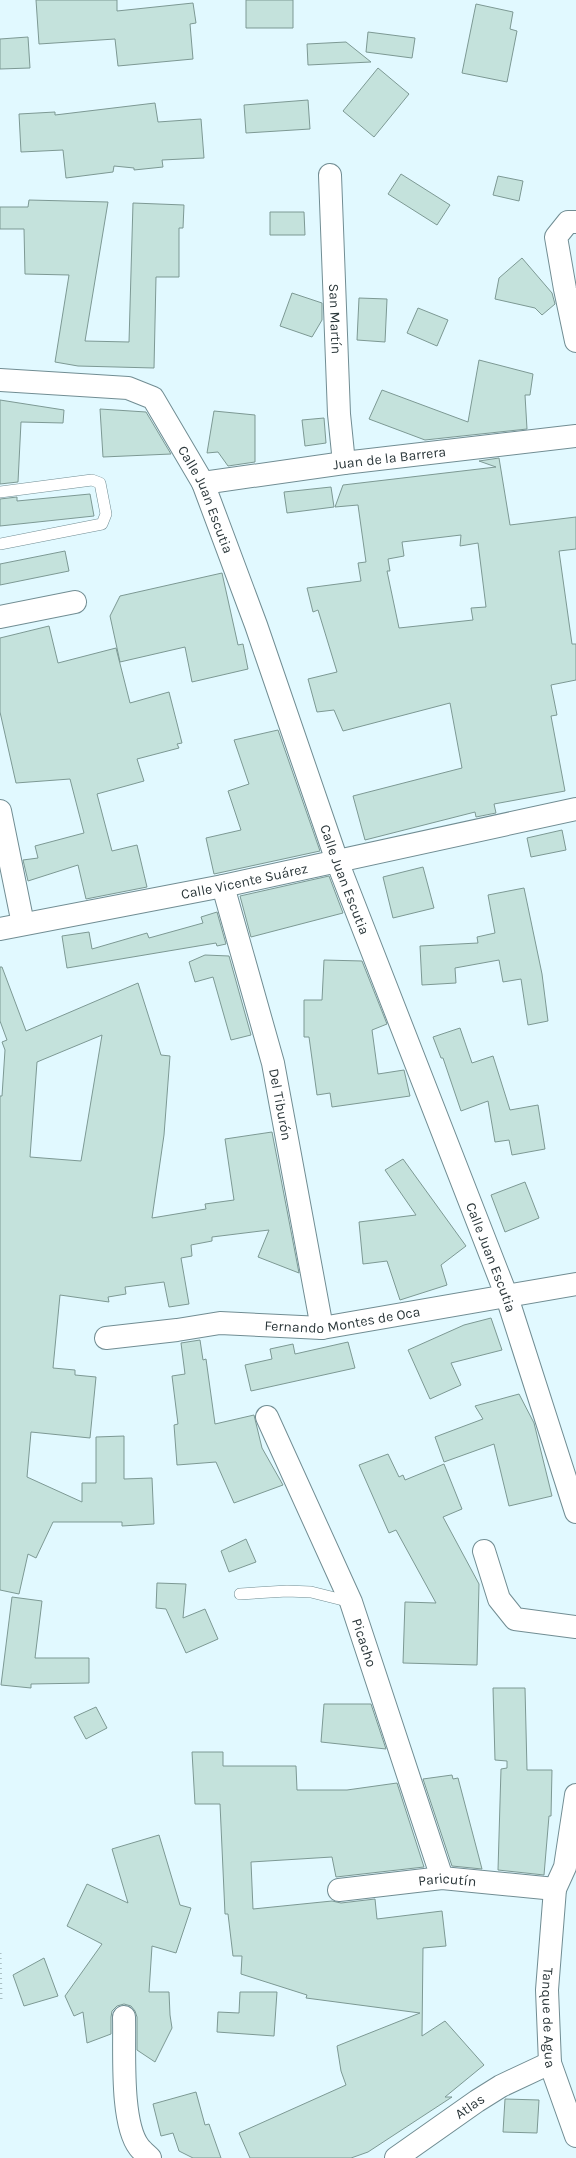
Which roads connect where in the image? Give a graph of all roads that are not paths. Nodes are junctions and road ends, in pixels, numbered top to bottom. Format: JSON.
{"nodes":[{"id":1,"x":330,"y":175,"type":"dead end"},
{"id":2,"x":576,"y":222,"type":"edge"},
{"id":3,"x":576,"y":341,"type":"edge"},
{"id":4,"x":0,"y":380,"type":"edge"},
{"id":5,"x":576,"y":436,"type":"edge"},
{"id":6,"x":344,"y":463,"type":"junction"},
{"id":7,"x":203,"y":483,"type":"junction"},
{"id":8,"x":0,"y":492,"type":"edge"},
{"id":9,"x":0,"y":544,"type":"edge"},
{"id":10,"x":75,"y":602,"type":"dead end"},
{"id":11,"x":0,"y":617,"type":"edge"},
{"id":12,"x":576,"y":809,"type":"edge"},
{"id":13,"x":0,"y":812,"type":"edge"},
{"id":14,"x":337,"y":861,"type":"junction"},
{"id":15,"x":223,"y":886,"type":"junction"},
{"id":16,"x":23,"y":924,"type":"junction"},
{"id":17,"x":0,"y":929,"type":"edge"},
{"id":18,"x":576,"y":1284,"type":"edge"},
{"id":19,"x":507,"y":1297,"type":"junction"},
{"id":20,"x":322,"y":1328,"type":"junction"},
{"id":21,"x":106,"y":1338,"type":"dead end"},
{"id":22,"x":266,"y":1417,"type":"dead end"},
{"id":23,"x":576,"y":1512,"type":"edge"},
{"id":24,"x":484,"y":1551,"type":"dead end"},
{"id":25,"x":240,"y":1594,"type":"dead end"},
{"id":26,"x":351,"y":1602,"type":"junction"},
{"id":27,"x":576,"y":1627,"type":"edge"},
{"id":28,"x":576,"y":1795,"type":"edge"},
{"id":29,"x":442,"y":1878,"type":"junction"},
{"id":30,"x":566,"y":1889,"type":"edge"},
{"id":31,"x":339,"y":1890,"type":"dead end"},
{"id":32,"x":124,"y":2017,"type":"dead end"},
{"id":33,"x":550,"y":2063,"type":"junction"},
{"id":34,"x":576,"y":2136,"type":"edge"},
{"id":35,"x":150,"y":2158,"type":"edge"},
{"id":36,"x":396,"y":2158,"type":"edge"}],
"edges":[{"from":1,"to":6,"type":"street","name":"San Martín"},
{"from":2,"to":3,"type":"street"},
{"from":4,"to":7,"type":"street","name":"Calle Juan Escutia"},
{"from":5,"to":6,"type":"street","name":"Juan de la Barrera"},
{"from":6,"to":7,"type":"street","name":"Juan de la Barrera"},
{"from":7,"to":14,"type":"street","name":"Calle Juan Escutia"},
{"from":8,"to":9,"type":"lane"},
{"from":10,"to":11,"type":"street"},
{"from":12,"to":14,"type":"street","name":"Calle Vicente Suárez"},
{"from":13,"to":16,"type":"street"},
{"from":14,"to":15,"type":"street","name":"Calle Vicente Suárez"},
{"from":14,"to":19,"type":"street","name":"Calle Juan Escutia"},
{"from":15,"to":16,"type":"street","name":"Calle Vicente Suárez"},
{"from":15,"to":20,"type":"street","name":"Del Tiburón"},
{"from":16,"to":17,"type":"street","name":"Calle Vicente Suárez"},
{"from":18,"to":19,"type":"street","name":"Fernando Montes de Oca"},
{"from":19,"to":20,"type":"street","name":"Fernando Montes de Oca"},
{"from":19,"to":23,"type":"street","name":"Calle Juan Escutia"},
{"from":20,"to":21,"type":"street","name":"Fernando Montes de Oca"},
{"from":22,"to":26,"type":"street","name":"Picacho"},
{"from":24,"to":27,"type":"street"},
{"from":25,"to":26,"type":"lane"},
{"from":26,"to":29,"type":"street","name":"Picacho"},
{"from":28,"to":30,"type":"street","name":"Tanque de Agua"},
{"from":29,"to":30,"type":"street","name":"Paricutín"},
{"from":29,"to":31,"type":"street","name":"Paricutín"},
{"from":30,"to":33,"type":"street","name":"Tanque de Agua"},
{"from":32,"to":35,"type":"street"},
{"from":33,"to":34,"type":"street","name":"Tanque de Agua"},
{"from":33,"to":36,"type":"street","name":"Atlas"}]}
